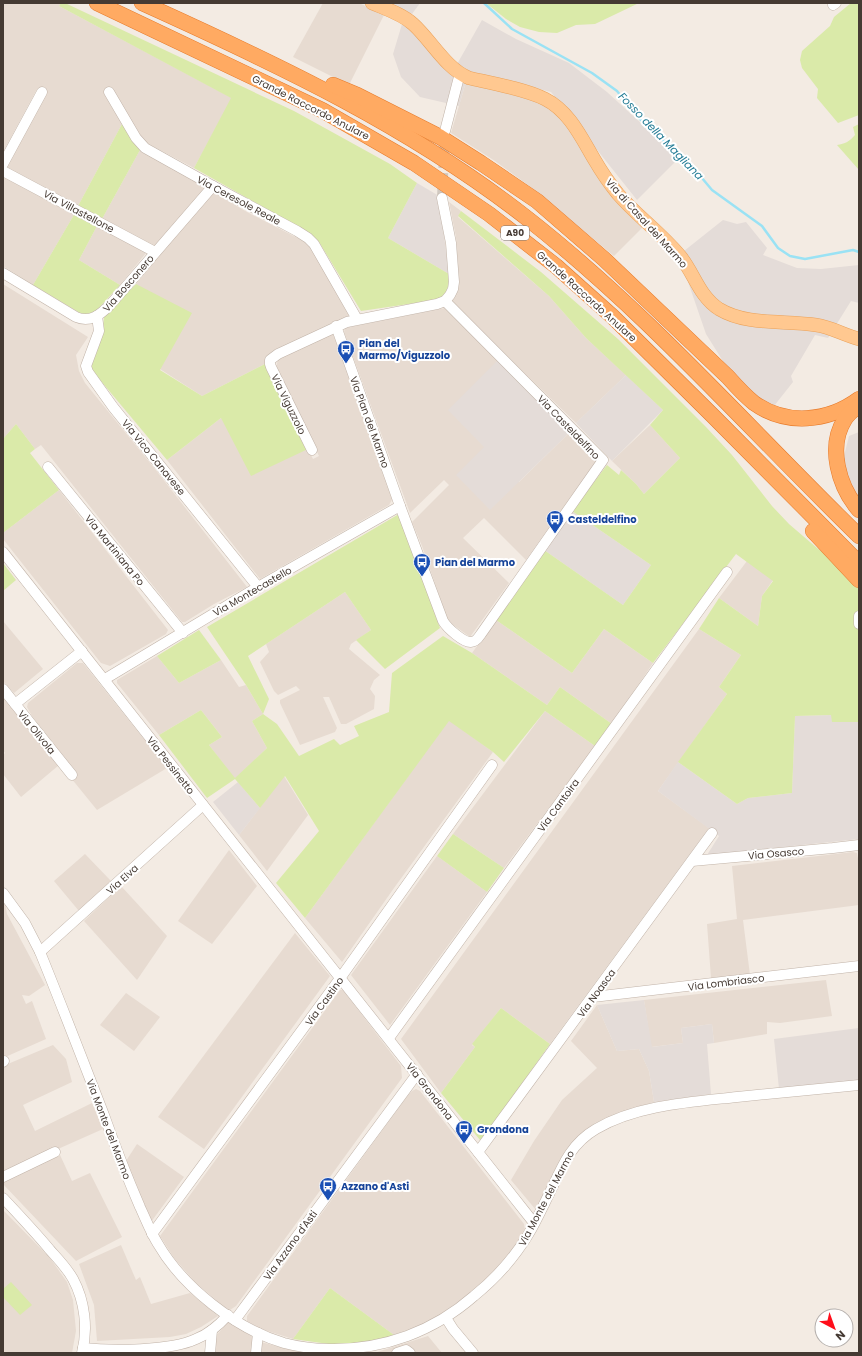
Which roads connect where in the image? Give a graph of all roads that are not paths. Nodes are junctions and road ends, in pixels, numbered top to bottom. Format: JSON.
{"nodes":[{"id":1,"x":98,"y":3,"type":"edge"},
{"id":2,"x":142,"y":3,"type":"edge"},
{"id":3,"x":372,"y":3,"type":"edge"},
{"id":4,"x":287,"y":70,"type":"junction"},
{"id":5,"x":460,"y":73,"type":"junction"},
{"id":6,"x":42,"y":92,"type":"dead end"},
{"id":7,"x":109,"y":92,"type":"dead end"},
{"id":8,"x":445,"y":131,"type":"tunnel mouth"},
{"id":9,"x":3,"y":164,"type":"edge"},
{"id":10,"x":3,"y":171,"type":"edge"},
{"id":11,"x":213,"y":186,"type":"junction"},
{"id":12,"x":442,"y":198,"type":"tunnel mouth"},
{"id":13,"x":155,"y":252,"type":"junction"},
{"id":14,"x":3,"y":273,"type":"edge"},
{"id":15,"x":445,"y":301,"type":"junction"},
{"id":16,"x":97,"y":316,"type":"junction"},
{"id":17,"x":357,"y":319,"type":"junction"},
{"id":18,"x":336,"y":326,"type":"junction"},
{"id":19,"x":854,"y":338,"type":"edge"},
{"id":20,"x":859,"y":344,"type":"edge"},
{"id":21,"x":859,"y":399,"type":"edge"},
{"id":22,"x":859,"y":405,"type":"edge"},
{"id":23,"x":742,"y":446,"type":"junction"},
{"id":24,"x":312,"y":450,"type":"dead end"},
{"id":25,"x":48,"y":467,"type":"dead end"},
{"id":26,"x":400,"y":506,"type":"junction"},
{"id":27,"x":859,"y":510,"type":"edge"},
{"id":28,"x":859,"y":536,"type":"edge"},
{"id":29,"x":3,"y":552,"type":"edge"},
{"id":30,"x":859,"y":563,"type":"edge"},
{"id":31,"x":727,"y":572,"type":"dead end"},
{"id":32,"x":859,"y":580,"type":"edge"},
{"id":33,"x":258,"y":587,"type":"junction"},
{"id":34,"x":859,"y":616,"type":"edge"},
{"id":35,"x":859,"y":624,"type":"edge"},
{"id":36,"x":182,"y":632,"type":"junction"},
{"id":37,"x":470,"y":642,"type":"joint"},
{"id":38,"x":82,"y":651,"type":"junction"},
{"id":39,"x":105,"y":679,"type":"junction"},
{"id":40,"x":3,"y":689,"type":"edge"},
{"id":41,"x":15,"y":704,"type":"junction"},
{"id":42,"x":492,"y":765,"type":"dead end"},
{"id":43,"x":72,"y":775,"type":"dead end"},
{"id":44,"x":203,"y":805,"type":"junction"},
{"id":45,"x":712,"y":833,"type":"dead end"},
{"id":46,"x":859,"y":845,"type":"edge"},
{"id":47,"x":692,"y":861,"type":"junction"},
{"id":48,"x":3,"y":893,"type":"edge"},
{"id":49,"x":40,"y":952,"type":"junction"},
{"id":50,"x":859,"y":966,"type":"edge"},
{"id":51,"x":341,"y":977,"type":"junction"},
{"id":52,"x":593,"y":997,"type":"junction"},
{"id":53,"x":389,"y":1038,"type":"junction"},
{"id":54,"x":417,"y":1074,"type":"junction"},
{"id":55,"x":859,"y":1085,"type":"edge"},
{"id":56,"x":55,"y":1152,"type":"dead end"},
{"id":57,"x":478,"y":1152,"type":"junction"},
{"id":58,"x":3,"y":1177,"type":"edge"},
{"id":59,"x":3,"y":1198,"type":"edge"},
{"id":60,"x":534,"y":1223,"type":"junction"},
{"id":61,"x":152,"y":1234,"type":"junction"},
{"id":62,"x":232,"y":1317,"type":"junction"},
{"id":63,"x":446,"y":1318,"type":"junction"},
{"id":64,"x":212,"y":1330,"type":"junction"},
{"id":65,"x":258,"y":1333,"type":"junction"},
{"id":66,"x":302,"y":1350,"type":"edge"},
{"id":67,"x":83,"y":1351,"type":"edge"},
{"id":68,"x":344,"y":1351,"type":"edge"},
{"id":69,"x":210,"y":1353,"type":"edge"},
{"id":70,"x":256,"y":1353,"type":"edge"},
{"id":71,"x":397,"y":1353,"type":"edge"},
{"id":72,"x":410,"y":1353,"type":"edge"},
{"id":73,"x":472,"y":1353,"type":"edge"}],
"edges":[{"from":1,"to":23,"type":"highway","name":"Grande Raccordo Anulare","number":"A90"},
{"from":2,"to":4,"type":"highway","name":"Grande Raccordo Anulare","number":"A90"},
{"from":3,"to":5,"type":"main road","name":"Via di Casal del Marmo"},
{"from":4,"to":21,"type":"highway"},
{"from":4,"to":28,"type":"highway","name":"Grande Raccordo Anulare","number":"A90"},
{"from":5,"to":8,"type":"street"},
{"from":5,"to":19,"type":"main road","name":"Via di Casal del Marmo"},
{"from":6,"to":9,"type":"street"},
{"from":7,"to":11,"type":"street","name":"Via Ceresole Reale"},
{"from":10,"to":13,"type":"street","name":"Via Villastellone"},
{"from":11,"to":13,"type":"street","name":"Via Bosconero"},
{"from":11,"to":17,"type":"street","name":"Via Ceresole Reale"},
{"from":12,"to":15,"type":"street"},
{"from":13,"to":16,"type":"street","name":"Via Bosconero"},
{"from":14,"to":16,"type":"street","name":"Via Bosconero"},
{"from":15,"to":17,"type":"street"},
{"from":15,"to":37,"type":"street","name":"Via Casteldelfino"},
{"from":16,"to":33,"type":"street","name":"Via Vico Canavese"},
{"from":17,"to":18,"type":"street"},
{"from":18,"to":24,"type":"street","name":"Via Viguzzolo"},
{"from":18,"to":26,"type":"street","name":"Via Pian del Marmo"},
{"from":19,"to":20,"type":"main road","name":"Via di Casal del Marmo"},
{"from":22,"to":27,"type":"highway"},
{"from":23,"to":30,"type":"highway","name":"Grande Raccordo Anulare","number":"A90"},
{"from":23,"to":32,"type":"highway"},
{"from":25,"to":36,"type":"street","name":"Via Martiniana Po"},
{"from":26,"to":33,"type":"street","name":"Via Montecastello"},
{"from":26,"to":37,"type":"street","name":"Via Pian del Marmo"},
{"from":29,"to":38,"type":"street","name":"Via Pessinetto"},
{"from":31,"to":53,"type":"street","name":"Via Cantoira"},
{"from":33,"to":36,"type":"street","name":"Via Montecastello"},
{"from":34,"to":35,"type":"street"},
{"from":36,"to":39,"type":"street","name":"Via Montecastello"},
{"from":38,"to":39,"type":"street","name":"Via Pessinetto"},
{"from":38,"to":41,"type":"street"},
{"from":39,"to":44,"type":"street","name":"Via Pessinetto"},
{"from":40,"to":41,"type":"street","name":"Via Olivola"},
{"from":41,"to":43,"type":"street","name":"Via Olivola"},
{"from":42,"to":51,"type":"street","name":"Via Castino"},
{"from":44,"to":49,"type":"street","name":"Via Elva"},
{"from":44,"to":51,"type":"street","name":"Via Pessinetto"},
{"from":45,"to":47,"type":"street","name":"Via Noasca"},
{"from":46,"to":47,"type":"street","name":"Via Osasco"},
{"from":47,"to":52,"type":"street","name":"Via Noasca"},
{"from":48,"to":49,"type":"street","name":"Via Monte del Marmo"},
{"from":49,"to":61,"type":"street","name":"Via Monte del Marmo"},
{"from":50,"to":52,"type":"street","name":"Via Lombriasco"},
{"from":51,"to":53,"type":"street","name":"Via Grondona"},
{"from":51,"to":61,"type":"street","name":"Via Castino"},
{"from":52,"to":57,"type":"street","name":"Via Noasca"},
{"from":53,"to":54,"type":"street","name":"Via Grondona"},
{"from":54,"to":57,"type":"street","name":"Via Grondona"},
{"from":54,"to":62,"type":"street","name":"Via Azzano d'Asti"},
{"from":55,"to":60,"type":"street","name":"Via Monte del Marmo"},
{"from":56,"to":58,"type":"street"},
{"from":57,"to":60,"type":"street","name":"Via Grondona"},
{"from":59,"to":67,"type":"street"},
{"from":60,"to":63,"type":"street","name":"Via Monte del Marmo"},
{"from":61,"to":62,"type":"street","name":"Via Monte del Marmo"},
{"from":62,"to":64,"type":"street","name":"Via Azzano d'Asti"},
{"from":62,"to":65,"type":"street","name":"Via Monte del Marmo"},
{"from":63,"to":68,"type":"street","name":"Via Monte del Marmo"},
{"from":63,"to":73,"type":"street"},
{"from":64,"to":67,"type":"street","name":"Via Azzano d'Asti"},
{"from":64,"to":69,"type":"street"},
{"from":65,"to":66,"type":"street","name":"Via Monte del Marmo"},
{"from":65,"to":70,"type":"street"},
{"from":66,"to":68,"type":"street","name":"Via Monte del Marmo"},
{"from":71,"to":72,"type":"street"}]}
